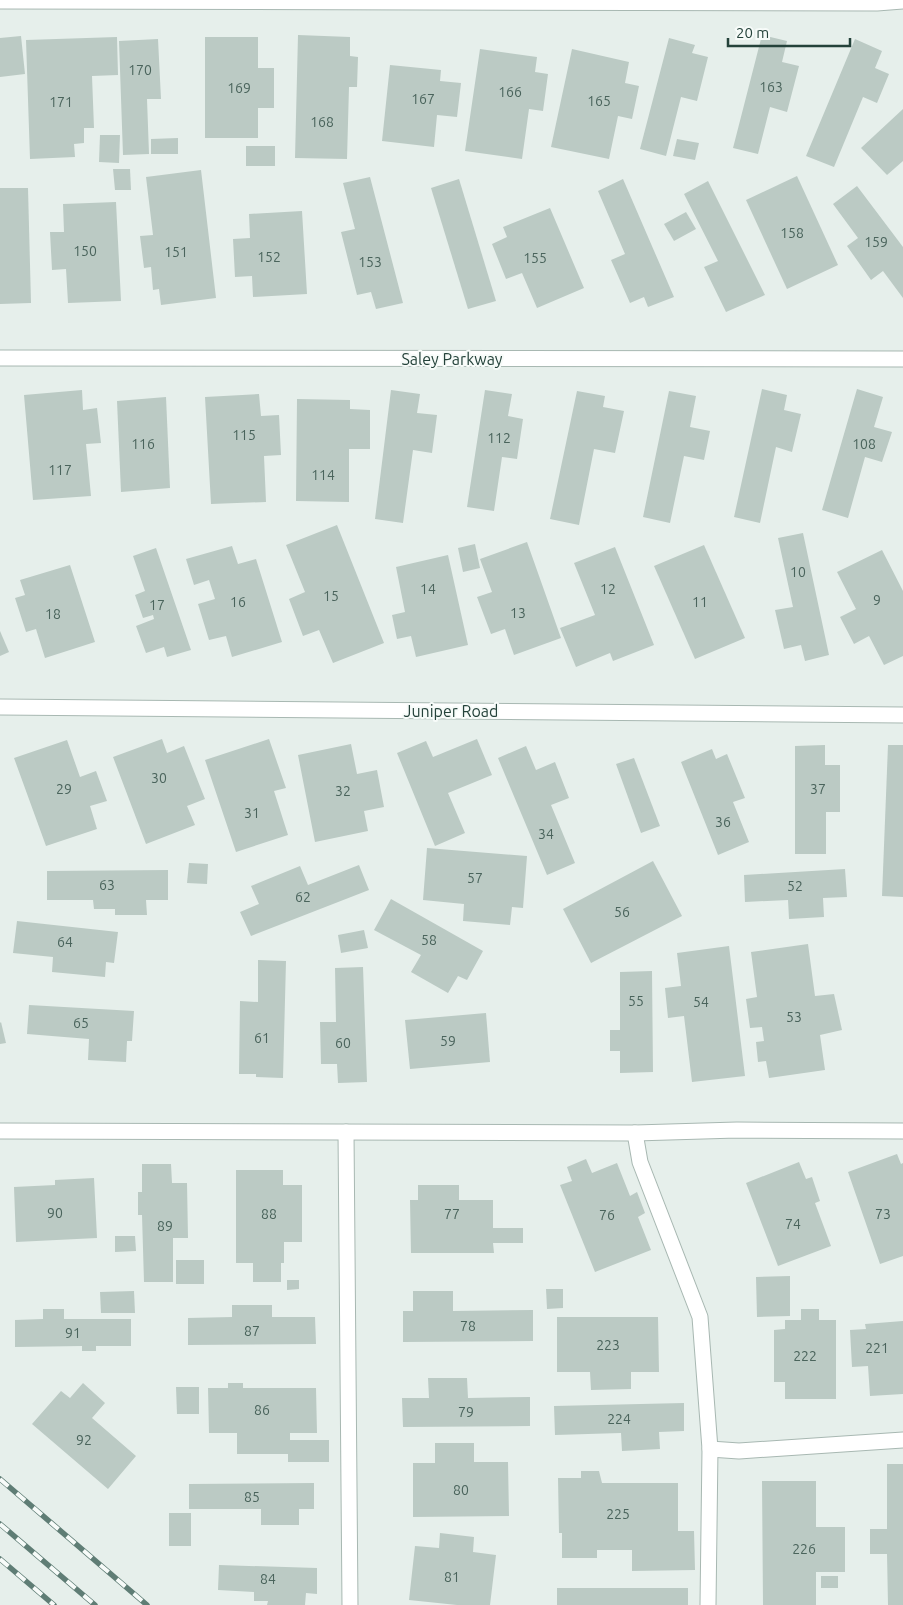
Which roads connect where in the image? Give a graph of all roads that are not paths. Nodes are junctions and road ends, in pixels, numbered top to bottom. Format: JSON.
{"nodes":[{"id":1,"x":0,"y":1,"type":"edge"},
{"id":2,"x":903,"y":1,"type":"edge"},
{"id":3,"x":0,"y":358,"type":"edge"},
{"id":4,"x":903,"y":359,"type":"edge"},
{"id":5,"x":0,"y":707,"type":"edge"},
{"id":6,"x":903,"y":715,"type":"edge"},
{"id":7,"x":0,"y":1131,"type":"edge"},
{"id":8,"x":903,"y":1131,"type":"edge"},
{"id":9,"x":346,"y":1132,"type":"junction"},
{"id":10,"x":635,"y":1133,"type":"junction"},
{"id":11,"x":903,"y":1440,"type":"edge"},
{"id":12,"x":710,"y":1450,"type":"junction"},
{"id":13,"x":350,"y":1605,"type":"edge"},
{"id":14,"x":708,"y":1605,"type":"edge"}],
"edges":[{"from":1,"to":2,"type":"street"},
{"from":3,"to":4,"type":"street","name":"Saley Parkway"},
{"from":5,"to":6,"type":"street","name":"Juniper Road"},
{"from":7,"to":9,"type":"street"},
{"from":8,"to":10,"type":"street"},
{"from":9,"to":10,"type":"street"},
{"from":9,"to":13,"type":"street"},
{"from":10,"to":12,"type":"street"},
{"from":11,"to":12,"type":"street"},
{"from":12,"to":14,"type":"street"}]}
